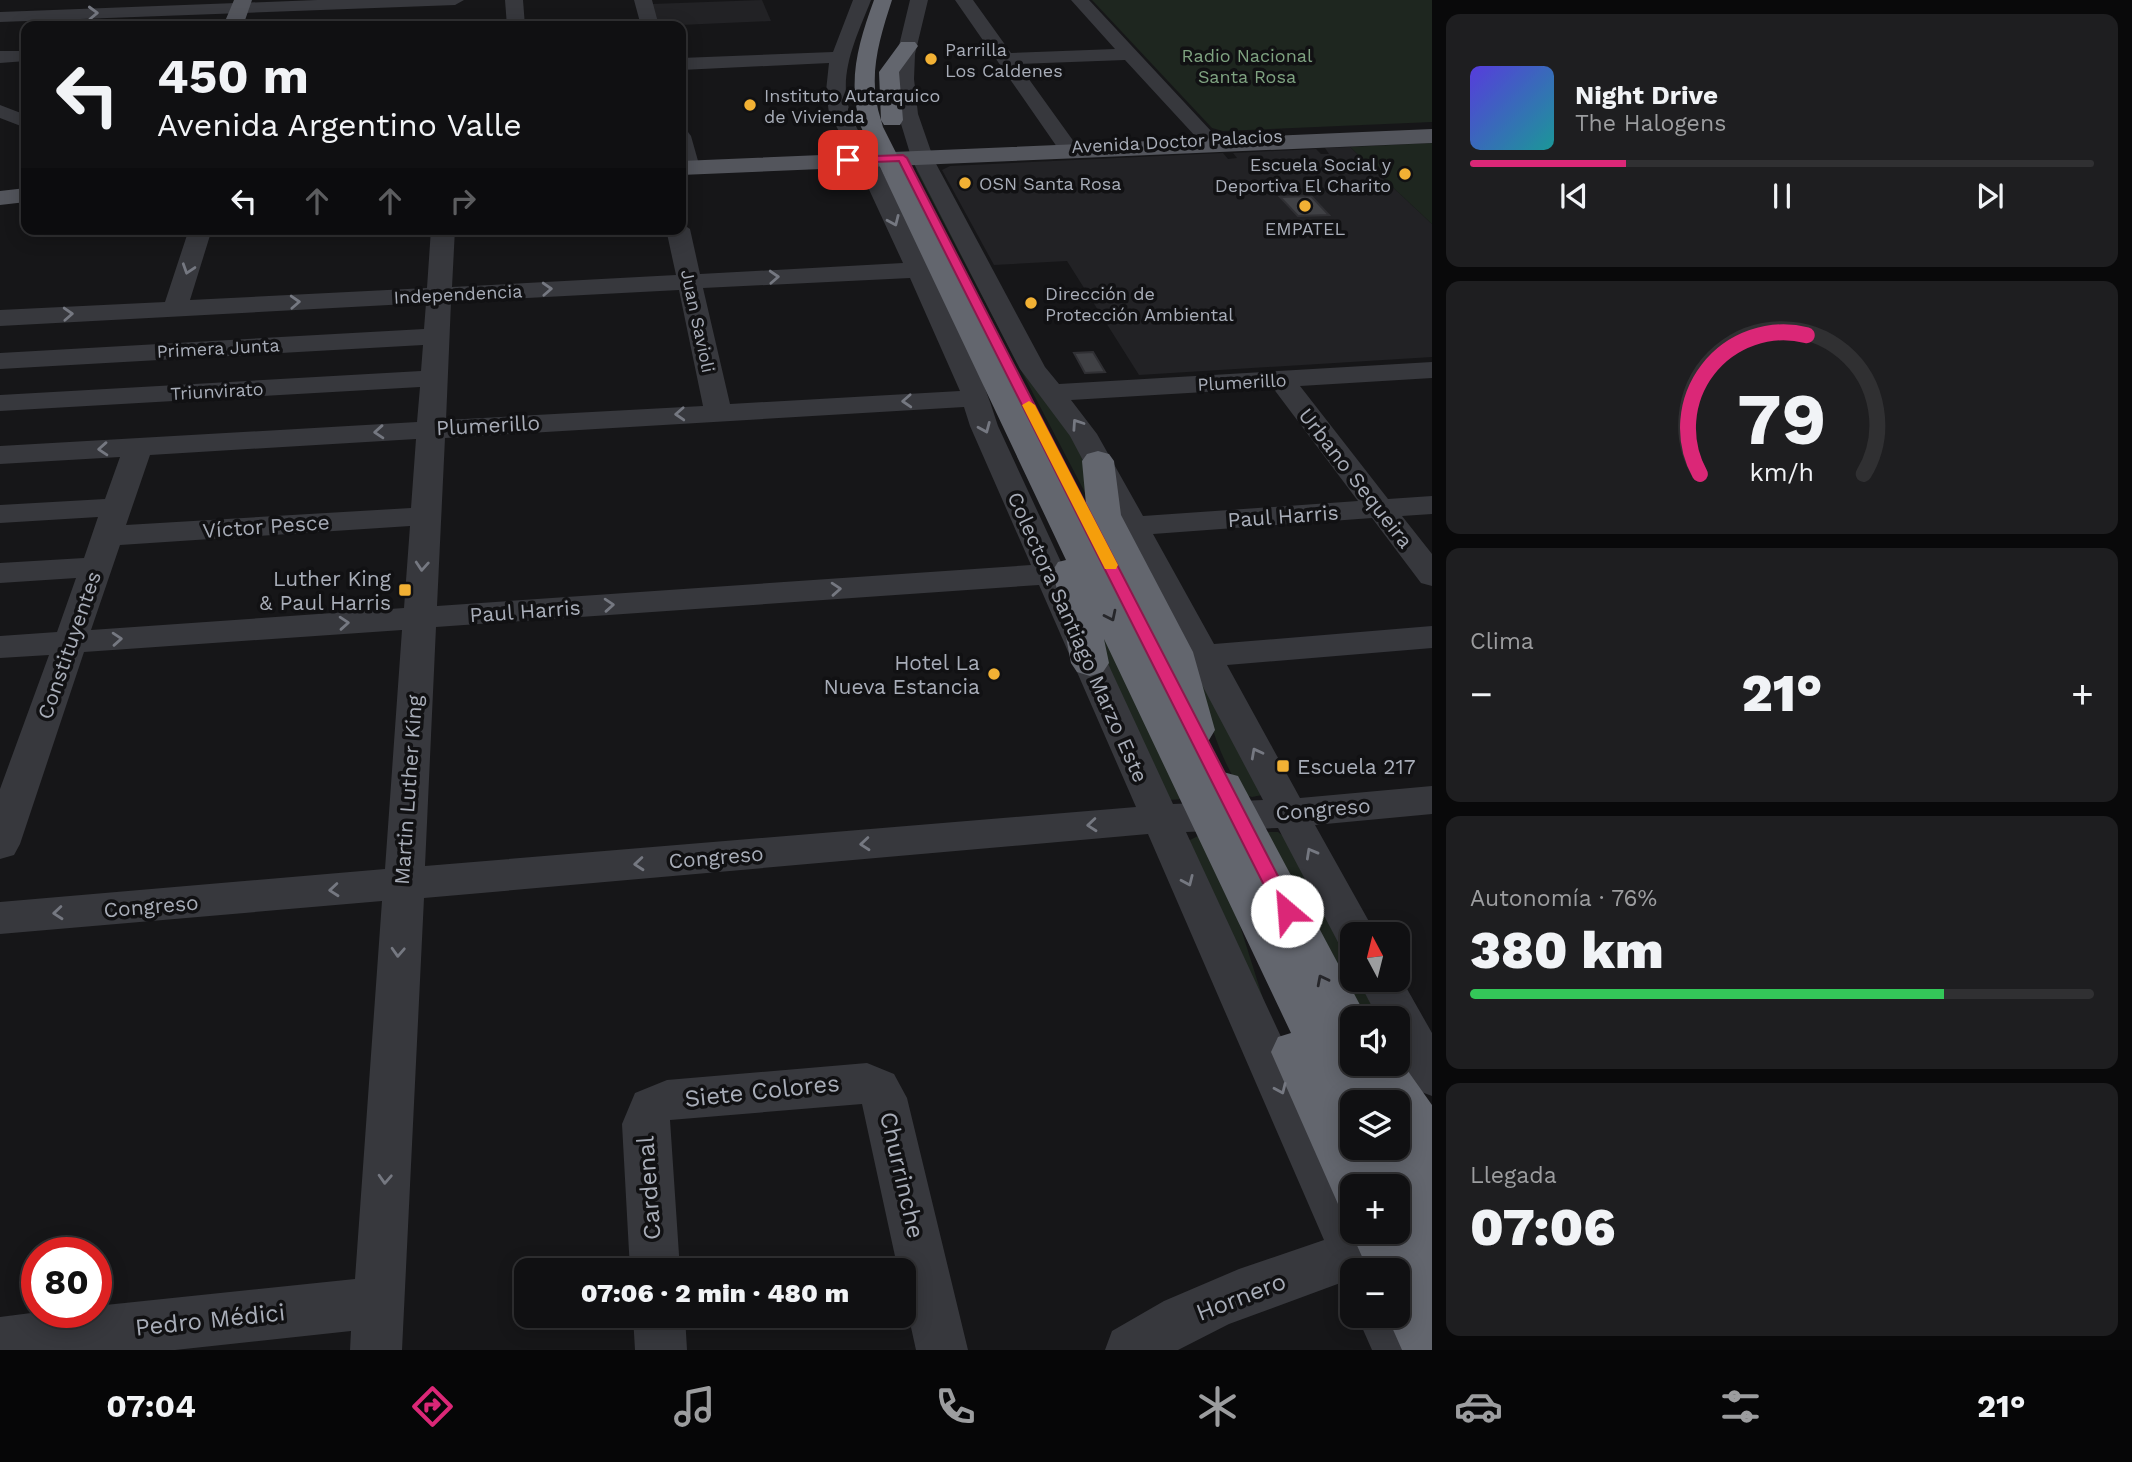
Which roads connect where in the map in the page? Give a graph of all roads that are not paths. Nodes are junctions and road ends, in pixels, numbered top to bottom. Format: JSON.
{"nodes":[{"id":1,"x":455,"y":0,"type":"edge"},
{"id":2,"x":514,"y":0,"type":"edge"},
{"id":3,"x":643,"y":0,"type":"edge"},
{"id":4,"x":862,"y":0,"type":"edge"},
{"id":5,"x":898,"y":0,"type":"edge"},
{"id":6,"x":919,"y":0,"type":"edge"},
{"id":7,"x":964,"y":0,"type":"edge"},
{"id":8,"x":1080,"y":0,"type":"edge"},
{"id":9,"x":384,"y":1,"type":"edge"},
{"id":10,"x":248,"y":8,"type":"edge"},
{"id":11,"x":880,"y":10,"type":"edge"},
{"id":12,"x":0,"y":17,"type":"edge"},
{"id":13,"x":382,"y":21,"type":"edge"},
{"id":14,"x":516,"y":21,"type":"edge"},
{"id":15,"x":649,"y":21,"type":"edge"},
{"id":16,"x":908,"y":46,"type":"junction"},
{"id":17,"x":1129,"y":54,"type":"junction"},
{"id":18,"x":21,"y":56,"type":"edge"},
{"id":19,"x":0,"y":57,"type":"edge"},
{"id":20,"x":840,"y":57,"type":"junction"},
{"id":21,"x":1005,"y":59,"type":"junction"},
{"id":22,"x":686,"y":64,"type":"edge"},
{"id":23,"x":4,"y":102,"type":"edge"},
{"id":24,"x":839,"y":113,"type":"junction"},
{"id":25,"x":21,"y":117,"type":"edge"},
{"id":26,"x":1432,"y":130,"type":"edge"},
{"id":27,"x":1432,"y":136,"type":"edge"},
{"id":28,"x":1212,"y":143,"type":"junction"},
{"id":29,"x":1069,"y":150,"type":"junction"},
{"id":30,"x":894,"y":154,"type":"junction"},
{"id":31,"x":686,"y":168,"type":"edge"},
{"id":32,"x":21,"y":196,"type":"edge"},
{"id":33,"x":0,"y":199,"type":"edge"},
{"id":34,"x":21,"y":201,"type":"edge"},
{"id":35,"x":199,"y":235,"type":"edge"},
{"id":36,"x":443,"y":235,"type":"edge"},
{"id":37,"x":679,"y":235,"type":"edge"},
{"id":38,"x":915,"y":270,"type":"junction"},
{"id":39,"x":690,"y":281,"type":"junction"},
{"id":40,"x":439,"y":295,"type":"junction"},
{"id":41,"x":175,"y":308,"type":"junction"},
{"id":42,"x":0,"y":317,"type":"edge"},
{"id":43,"x":436,"y":336,"type":"junction"},
{"id":44,"x":0,"y":360,"type":"edge"},
{"id":45,"x":1432,"y":370,"type":"edge"},
{"id":46,"x":433,"y":378,"type":"junction"},
{"id":47,"x":1280,"y":379,"type":"junction"},
{"id":48,"x":1051,"y":393,"type":"junction"},
{"id":49,"x":989,"y":397,"type":"junction"},
{"id":50,"x":0,"y":404,"type":"edge"},
{"id":51,"x":718,"y":412,"type":"junction"},
{"id":52,"x":430,"y":428,"type":"junction"},
{"id":53,"x":138,"y":447,"type":"junction"},
{"id":54,"x":0,"y":455,"type":"edge"},
{"id":55,"x":1098,"y":461,"type":"junction"},
{"id":56,"x":1432,"y":505,"type":"edge"},
{"id":57,"x":1380,"y":509,"type":"junction"},
{"id":58,"x":0,"y":514,"type":"edge"},
{"id":59,"x":425,"y":516,"type":"junction"},
{"id":60,"x":1134,"y":526,"type":"junction"},
{"id":61,"x":106,"y":537,"type":"junction"},
{"id":62,"x":0,"y":573,"type":"edge"},
{"id":63,"x":1050,"y":574,"type":"junction"},
{"id":64,"x":1432,"y":576,"type":"edge"},
{"id":65,"x":418,"y":618,"type":"junction"},
{"id":66,"x":1432,"y":637,"type":"edge"},
{"id":67,"x":70,"y":642,"type":"junction"},
{"id":68,"x":0,"y":647,"type":"edge"},
{"id":69,"x":1204,"y":656,"type":"junction"},
{"id":70,"x":1090,"y":663,"type":"junction"},
{"id":71,"x":1195,"y":730,"type":"junction"},
{"id":72,"x":1432,"y":800,"type":"edge"},
{"id":73,"x":1289,"y":813,"type":"junction"},
{"id":74,"x":1224,"y":816,"type":"junction"},
{"id":75,"x":1160,"y":819,"type":"junction"},
{"id":76,"x":0,"y":844,"type":"edge"},
{"id":77,"x":402,"y":884,"type":"junction"},
{"id":78,"x":1247,"y":894,"type":"junction"},
{"id":79,"x":0,"y":918,"type":"edge"},
{"id":80,"x":1348,"y":922,"type":"edge"},
{"id":81,"x":1386,"y":992,"type":"edge"},
{"id":82,"x":1340,"y":1015,"type":"edge"},
{"id":83,"x":1382,"y":1076,"type":"edge"},
{"id":84,"x":1432,"y":1076,"type":"edge"},
{"id":85,"x":874,"y":1086,"type":"joint"},
{"id":86,"x":1343,"y":1090,"type":"edge"},
{"id":87,"x":651,"y":1108,"type":"joint"},
{"id":88,"x":1410,"y":1153,"type":"edge"},
{"id":89,"x":1432,"y":1155,"type":"edge"},
{"id":90,"x":1352,"y":1174,"type":"edge"},
{"id":91,"x":1432,"y":1196,"type":"edge"},
{"id":92,"x":1410,"y":1228,"type":"edge"},
{"id":93,"x":654,"y":1258,"type":"edge"},
{"id":94,"x":1377,"y":1258,"type":"edge"},
{"id":95,"x":1340,"y":1271,"type":"edge"},
{"id":96,"x":1432,"y":1273,"type":"edge"},
{"id":97,"x":1410,"y":1314,"type":"edge"},
{"id":98,"x":377,"y":1326,"type":"edge"},
{"id":99,"x":660,"y":1328,"type":"edge"},
{"id":100,"x":1389,"y":1328,"type":"edge"},
{"id":101,"x":103,"y":1341,"type":"edge"},
{"id":102,"x":0,"y":1343,"type":"edge"},
{"id":103,"x":661,"y":1350,"type":"edge"},
{"id":104,"x":942,"y":1350,"type":"edge"},
{"id":105,"x":1131,"y":1350,"type":"edge"},
{"id":106,"x":1399,"y":1350,"type":"edge"},
{"id":107,"x":1431,"y":1350,"type":"edge"}],
"edges":[{"from":1,"to":9,"type":"street"},
{"from":2,"to":14,"type":"street"},
{"from":3,"to":15,"type":"street"},
{"from":4,"to":20,"type":"street","name":"Colectora Santiago Marzo Este"},
{"from":5,"to":30,"type":"highway"},
{"from":6,"to":16,"type":"street","name":"Colectora Santiago Marzo Este"},
{"from":7,"to":21,"type":"street"},
{"from":8,"to":17,"type":"street"},
{"from":9,"to":10,"type":"street"},
{"from":9,"to":13,"type":"street"},
{"from":12,"to":10,"type":"street","one_way":true},
{"from":11,"to":24,"type":"highway"},
{"from":11,"to":30,"type":"highway"},
{"from":16,"to":30,"type":"street","name":"Colectora Santiago Marzo Este"},
{"from":16,"to":30,"type":"highway"},
{"from":17,"to":21,"type":"street"},
{"from":17,"to":28,"type":"street"},
{"from":18,"to":19,"type":"street"},
{"from":20,"to":22,"type":"street"},
{"from":20,"to":24,"type":"street","name":"Colectora Santiago Marzo Este"},
{"from":21,"to":29,"type":"street"},
{"from":23,"to":25,"type":"street"},
{"from":24,"to":30,"type":"street","name":"Colectora Santiago Marzo Este"},
{"from":26,"to":28,"type":"main road","name":"Avenida Doctor Palacios"},
{"from":27,"to":28,"type":"main road","name":"Avenida Doctor Palacios"},
{"from":28,"to":29,"type":"main road","name":"Avenida Doctor Palacios"},
{"from":29,"to":30,"type":"main road","name":"Avenida Doctor Palacios"},
{"from":30,"to":31,"type":"main road","name":"Avenida Doctor Palacios"},
{"from":30,"to":38,"type":"street","name":"Colectora Santiago Marzo Este","one_way":true},
{"from":30,"to":48,"type":"street","name":"Colectora Santiago Marzo Este"},
{"from":30,"to":49,"type":"highway"},
{"from":30,"to":71,"type":"highway"},
{"from":32,"to":33,"type":"main road"},
{"from":33,"to":34,"type":"main road"},
{"from":35,"to":41,"type":"street","one_way":true},
{"from":36,"to":40,"type":"street","name":"Martin Luther King"},
{"from":37,"to":39,"type":"street","name":"Juan Savioli"},
{"from":39,"to":38,"type":"street","name":"Independencia","one_way":true},
{"from":38,"to":49,"type":"street","name":"Colectora Santiago Marzo Este"},
{"from":40,"to":39,"type":"street","name":"Independencia","one_way":true},
{"from":39,"to":51,"type":"street","name":"Juan Savioli"},
{"from":41,"to":40,"type":"street","name":"Independencia","one_way":true},
{"from":40,"to":43,"type":"street","name":"Martin Luther King"},
{"from":42,"to":41,"type":"street","name":"Independencia","one_way":true},
{"from":43,"to":44,"type":"street","name":"Primera Junta"},
{"from":43,"to":46,"type":"street","name":"Martin Luther King"},
{"from":45,"to":47,"type":"street","name":"Plumerillo"},
{"from":46,"to":50,"type":"street","name":"Triunvirato"},
{"from":46,"to":52,"type":"street","name":"Martin Luther King"},
{"from":47,"to":48,"type":"street","name":"Plumerillo"},
{"from":47,"to":57,"type":"street","name":"Urbano Sequeira"},
{"from":55,"to":48,"type":"street","name":"Colectora Santiago Marzo Este","one_way":true},
{"from":49,"to":51,"type":"street","name":"Plumerillo","one_way":true},
{"from":49,"to":63,"type":"street","name":"Colectora Santiago Marzo Este","one_way":true},
{"from":49,"to":70,"type":"highway"},
{"from":49,"to":74,"type":"highway","one_way":true},
{"from":51,"to":52,"type":"street","name":"Plumerillo","one_way":true},
{"from":52,"to":53,"type":"street","name":"Plumerillo","one_way":true},
{"from":52,"to":59,"type":"street","name":"Martin Luther King"},
{"from":53,"to":54,"type":"street","name":"Plumerillo","one_way":true},
{"from":53,"to":61,"type":"street","name":"Constituyentes"},
{"from":55,"to":60,"type":"street","name":"Colectora Santiago Marzo Este"},
{"from":55,"to":71,"type":"highway"},
{"from":56,"to":57,"type":"street","name":"Paul Harris"},
{"from":57,"to":60,"type":"street","name":"Paul Harris"},
{"from":57,"to":64,"type":"street","name":"Urbano Sequeira"},
{"from":58,"to":61,"type":"street"},
{"from":59,"to":61,"type":"street","name":"Víctor Pesce"},
{"from":59,"to":65,"type":"street","name":"Martin Luther King","one_way":true},
{"from":60,"to":69,"type":"street","name":"Colectora Santiago Marzo Este"},
{"from":61,"to":62,"type":"street"},
{"from":61,"to":67,"type":"street","name":"Constituyentes"},
{"from":65,"to":63,"type":"street","name":"Paul Harris","one_way":true},
{"from":63,"to":70,"type":"street","name":"Colectora Santiago Marzo Este"},
{"from":67,"to":65,"type":"street","name":"Paul Harris","one_way":true},
{"from":65,"to":77,"type":"street","name":"Martin Luther King"},
{"from":66,"to":69,"type":"street"},
{"from":67,"to":68,"type":"street","name":"Paul Harris"},
{"from":67,"to":76,"type":"street","name":"Constituyentes"},
{"from":73,"to":69,"type":"street","name":"Colectora Santiago Marzo Este","one_way":true},
{"from":70,"to":75,"type":"street","name":"Colectora Santiago Marzo Este"},
{"from":71,"to":74,"type":"highway"},
{"from":72,"to":73,"type":"street","name":"Congreso"},
{"from":73,"to":74,"type":"street","name":"Congreso"},
{"from":80,"to":73,"type":"street","name":"Colectora Santiago Marzo Este","one_way":true},
{"from":74,"to":75,"type":"street","name":"Congreso"},
{"from":74,"to":78,"type":"highway"},
{"from":82,"to":74,"type":"highway","one_way":true},
{"from":75,"to":77,"type":"street","name":"Congreso","one_way":true},
{"from":75,"to":94,"type":"street","name":"Colectora Santiago Marzo Este","one_way":true},
{"from":77,"to":79,"type":"street","name":"Congreso","one_way":true},
{"from":77,"to":98,"type":"street","name":"Martin Luther King","one_way":true},
{"from":78,"to":86,"type":"highway"},
{"from":78,"to":90,"type":"highway"},
{"from":81,"to":84,"type":"street"},
{"from":83,"to":89,"type":"highway"},
{"from":85,"to":87,"type":"street","name":"Siete Colores"},
{"from":85,"to":104,"type":"street","name":"Churrinche"},
{"from":87,"to":93,"type":"street","name":"Cardenal"},
{"from":88,"to":91,"type":"highway"},
{"from":92,"to":96,"type":"highway"},
{"from":95,"to":105,"type":"street","name":"Hornero"},
{"from":97,"to":107,"type":"highway"},
{"from":98,"to":101,"type":"street","name":"Pedro Médici"},
{"from":99,"to":103,"type":"street"},
{"from":100,"to":106,"type":"street"},
{"from":101,"to":102,"type":"street","name":"Pedro Médici"}]}
